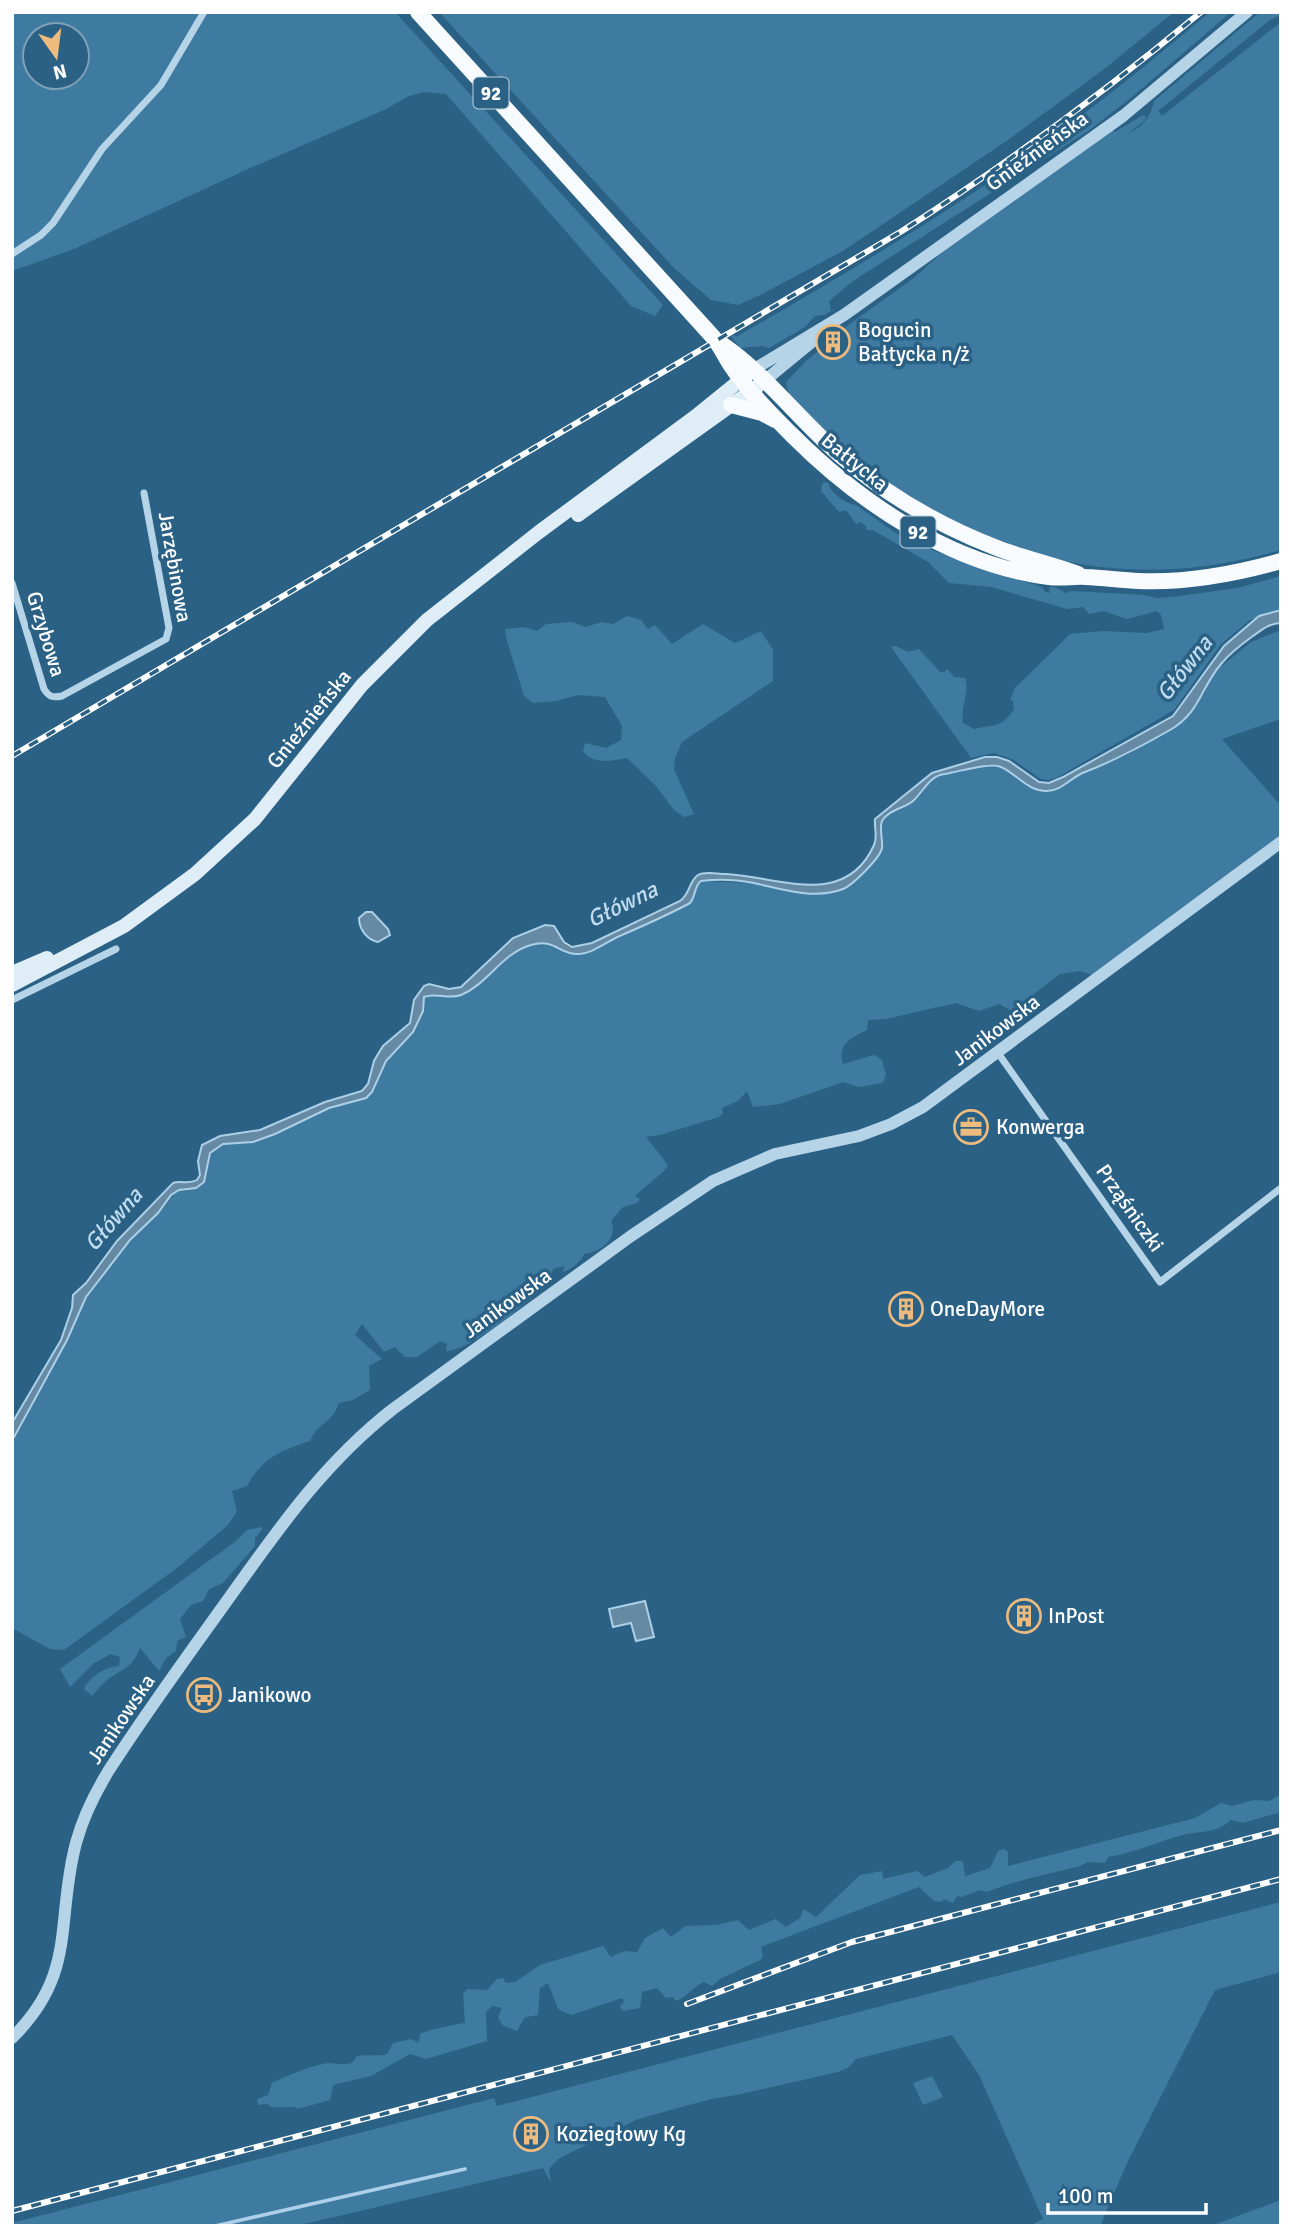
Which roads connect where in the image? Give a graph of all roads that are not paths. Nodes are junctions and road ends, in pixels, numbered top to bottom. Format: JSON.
{"nodes":[{"id":1,"x":204,"y":12,"type":"edge"},
{"id":2,"x":418,"y":12,"type":"edge"},
{"id":3,"x":1247,"y":12,"type":"edge"},
{"id":4,"x":12,"y":254,"type":"edge"},
{"id":5,"x":752,"y":380,"type":"junction"},
{"id":6,"x":731,"y":405,"type":"junction"},
{"id":7,"x":780,"y":423,"type":"junction"},
{"id":8,"x":144,"y":493,"type":"dead end"},
{"id":9,"x":511,"y":556,"type":"junction"},
{"id":10,"x":1281,"y":561,"type":"edge"},
{"id":11,"x":1087,"y":577,"type":"junction"},
{"id":12,"x":12,"y":583,"type":"edge"},
{"id":13,"x":48,"y":695,"type":"joint"},
{"id":14,"x":1281,"y":842,"type":"edge"},
{"id":15,"x":143,"y":911,"type":"junction"},
{"id":16,"x":117,"y":949,"type":"dead end"},
{"id":17,"x":12,"y":973,"type":"edge"},
{"id":18,"x":12,"y":985,"type":"edge"},
{"id":19,"x":12,"y":1000,"type":"edge"},
{"id":20,"x":998,"y":1053,"type":"junction"},
{"id":21,"x":1281,"y":1188,"type":"edge"},
{"id":22,"x":12,"y":2038,"type":"edge"}],
"edges":[{"from":1,"to":4,"type":"street"},
{"from":2,"to":5,"type":"main road","name":"Bałtycka","number":"92"},
{"from":3,"to":5,"type":"street","name":"Gnieźnieńska"},
{"from":5,"to":6,"type":"main road","name":"Gnieźnieńska"},
{"from":5,"to":7,"type":"main road","name":"Bałtycka","number":"92"},
{"from":5,"to":9,"type":"main road","name":"Gnieźnieńska"},
{"from":5,"to":11,"type":"main road","name":"Bałtycka","number":"92"},
{"from":6,"to":7,"type":"main road"},
{"from":6,"to":9,"type":"main road","name":"Gnieźnieńska"},
{"from":7,"to":11,"type":"main road","name":"Bałtycka","number":"92"},
{"from":8,"to":13,"type":"street","name":"Jarzębinowa"},
{"from":9,"to":15,"type":"main road","name":"Gnieźnieńska"},
{"from":10,"to":11,"type":"main road","name":"Bałtycka","number":"92"},
{"from":12,"to":13,"type":"street","name":"Grzybowa"},
{"from":14,"to":20,"type":"street","name":"Janikowska"},
{"from":15,"to":17,"type":"main road","name":"Gnieźnieńska"},
{"from":15,"to":18,"type":"main road","name":"Gnieźnieńska"},
{"from":16,"to":19,"type":"street"},
{"from":20,"to":21,"type":"street","name":"Prząśniczki"},
{"from":20,"to":22,"type":"street","name":"Janikowska"}]}
